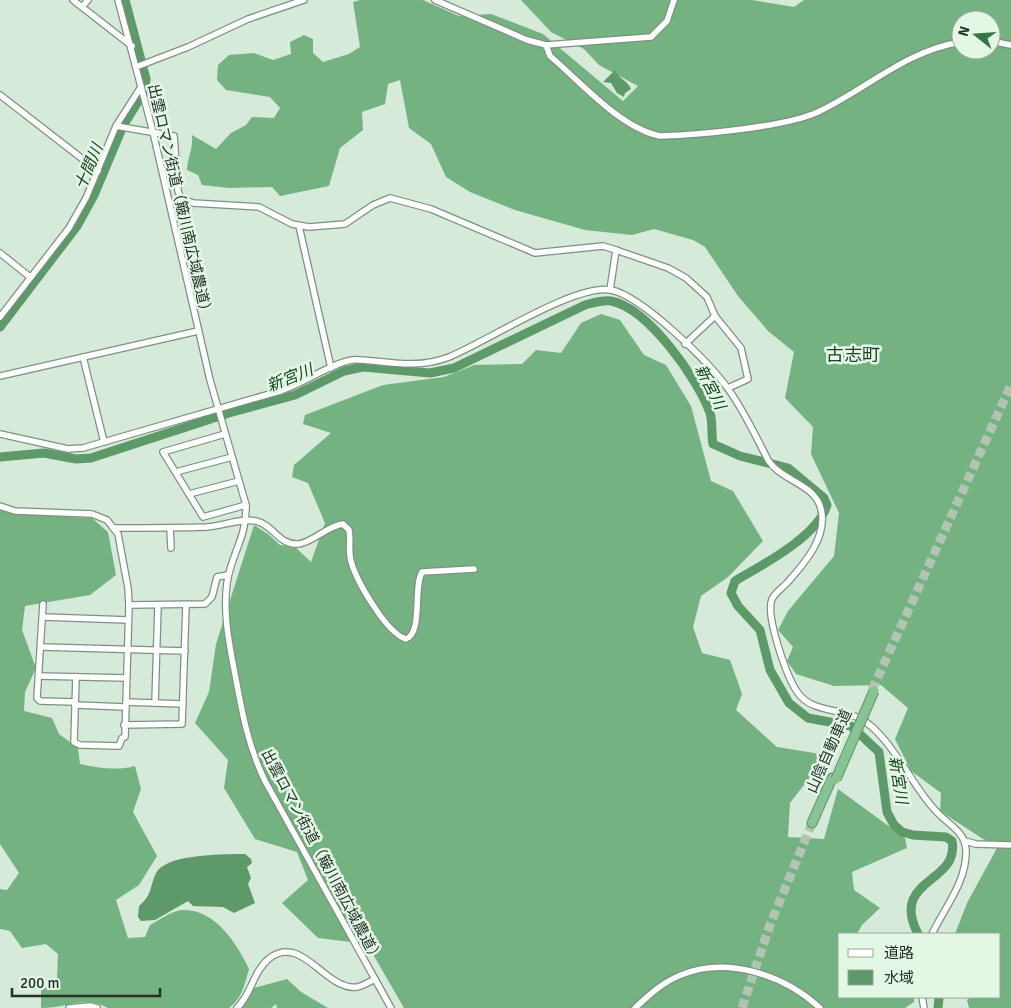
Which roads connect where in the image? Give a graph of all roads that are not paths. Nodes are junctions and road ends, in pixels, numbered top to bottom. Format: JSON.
{"nodes":[{"id":1,"x":73,"y":0,"type":"edge"},
{"id":2,"x":88,"y":0,"type":"edge"},
{"id":3,"x":118,"y":0,"type":"edge"},
{"id":4,"x":304,"y":0,"type":"edge"},
{"id":5,"x":435,"y":0,"type":"edge"},
{"id":6,"x":674,"y":0,"type":"edge"},
{"id":7,"x":82,"y":8,"type":"junction"},
{"id":8,"x":951,"y":44,"type":"edge"},
{"id":9,"x":546,"y":45,"type":"junction"},
{"id":10,"x":132,"y":46,"type":"junction"},
{"id":11,"x":136,"y":67,"type":"junction"},
{"id":12,"x":141,"y":87,"type":"junction"},
{"id":13,"x":0,"y":96,"type":"edge"},
{"id":14,"x":116,"y":126,"type":"junction"},
{"id":15,"x":153,"y":132,"type":"junction"},
{"id":16,"x":98,"y":172,"type":"junction"},
{"id":17,"x":299,"y":226,"type":"junction"},
{"id":18,"x":616,"y":250,"type":"junction"},
{"id":19,"x":0,"y":253,"type":"edge"},
{"id":20,"x":30,"y":277,"type":"junction"},
{"id":21,"x":610,"y":290,"type":"junction"},
{"id":22,"x":715,"y":316,"type":"junction"},
{"id":23,"x":0,"y":317,"type":"edge"},
{"id":24,"x":198,"y":331,"type":"junction"},
{"id":25,"x":685,"y":344,"type":"junction"},
{"id":26,"x":84,"y":357,"type":"junction"},
{"id":27,"x":331,"y":368,"type":"junction"},
{"id":28,"x":0,"y":376,"type":"edge"},
{"id":29,"x":728,"y":388,"type":"junction"},
{"id":30,"x":218,"y":411,"type":"junction"},
{"id":31,"x":0,"y":434,"type":"edge"},
{"id":32,"x":225,"y":434,"type":"junction"},
{"id":33,"x":104,"y":442,"type":"junction"},
{"id":34,"x":232,"y":457,"type":"junction"},
{"id":35,"x":176,"y":472,"type":"junction"},
{"id":36,"x":239,"y":481,"type":"junction"},
{"id":37,"x":189,"y":494,"type":"junction"},
{"id":38,"x":246,"y":505,"type":"junction"},
{"id":39,"x":0,"y":506,"type":"edge"},
{"id":40,"x":247,"y":520,"type":"junction"},
{"id":41,"x":115,"y":528,"type":"junction"},
{"id":42,"x":170,"y":528,"type":"junction"},
{"id":43,"x":171,"y":548,"type":"dead end"},
{"id":44,"x":474,"y":569,"type":"dead end"},
{"id":45,"x":228,"y":575,"type":"junction"},
{"id":46,"x":43,"y":604,"type":"dead end"},
{"id":47,"x":186,"y":604,"type":"junction"},
{"id":48,"x":128,"y":605,"type":"junction"},
{"id":49,"x":158,"y":605,"type":"junction"},
{"id":50,"x":43,"y":617,"type":"junction"},
{"id":51,"x":128,"y":620,"type":"junction"},
{"id":52,"x":41,"y":647,"type":"junction"},
{"id":53,"x":127,"y":649,"type":"junction"},
{"id":54,"x":156,"y":650,"type":"junction"},
{"id":55,"x":185,"y":651,"type":"junction"},
{"id":56,"x":39,"y":676,"type":"junction"},
{"id":57,"x":76,"y":677,"type":"junction"},
{"id":58,"x":126,"y":678,"type":"junction"},
{"id":59,"x":873,"y":691,"type":"tunnel mouth"},
{"id":60,"x":155,"y":703,"type":"junction"},
{"id":61,"x":75,"y":704,"type":"junction"},
{"id":62,"x":125,"y":704,"type":"junction"},
{"id":63,"x":183,"y":704,"type":"junction"},
{"id":64,"x":124,"y":725,"type":"junction"},
{"id":65,"x":814,"y":824,"type":"tunnel mouth"},
{"id":66,"x":965,"y":841,"type":"junction"},
{"id":67,"x":1011,"y":845,"type":"edge"},
{"id":68,"x":933,"y":933,"type":"edge"},
{"id":69,"x":374,"y":979,"type":"junction"},
{"id":70,"x":69,"y":1008,"type":"edge"},
{"id":71,"x":97,"y":1008,"type":"edge"},
{"id":72,"x":236,"y":1008,"type":"edge"},
{"id":73,"x":391,"y":1008,"type":"edge"},
{"id":74,"x":635,"y":1008,"type":"edge"},
{"id":75,"x":820,"y":1008,"type":"edge"}],
"edges":[{"from":1,"to":7,"type":"street"},
{"from":2,"to":7,"type":"street"},
{"from":3,"to":10,"type":"street","name":"出雲ロマン街道（簸川南広域農道）"},
{"from":4,"to":11,"type":"street"},
{"from":5,"to":9,"type":"street"},
{"from":6,"to":9,"type":"street"},
{"from":7,"to":10,"type":"street"},
{"from":8,"to":9,"type":"street"},
{"from":10,"to":11,"type":"street","name":"出雲ロマン街道（簸川南広域農道）"},
{"from":11,"to":12,"type":"street","name":"出雲ロマン街道（簸川南広域農道）"},
{"from":12,"to":14,"type":"street"},
{"from":12,"to":15,"type":"street","name":"出雲ロマン街道（簸川南広域農道）"},
{"from":13,"to":16,"type":"street"},
{"from":14,"to":15,"type":"street"},
{"from":14,"to":16,"type":"street"},
{"from":15,"to":17,"type":"street"},
{"from":15,"to":24,"type":"street","name":"出雲ロマン街道（簸川南広域農道）"},
{"from":16,"to":20,"type":"street"},
{"from":17,"to":18,"type":"street"},
{"from":17,"to":27,"type":"street"},
{"from":18,"to":21,"type":"street"},
{"from":18,"to":22,"type":"street"},
{"from":19,"to":20,"type":"street"},
{"from":20,"to":23,"type":"street"},
{"from":21,"to":25,"type":"street"},
{"from":21,"to":27,"type":"street"},
{"from":22,"to":25,"type":"street"},
{"from":22,"to":29,"type":"street"},
{"from":24,"to":26,"type":"street"},
{"from":24,"to":30,"type":"street","name":"出雲ロマン街道（簸川南広域農道）"},
{"from":25,"to":29,"type":"street"},
{"from":26,"to":28,"type":"street"},
{"from":26,"to":33,"type":"street"},
{"from":27,"to":30,"type":"street"},
{"from":29,"to":66,"type":"street"},
{"from":30,"to":32,"type":"street","name":"出雲ロマン街道（簸川南広域農道）"},
{"from":30,"to":33,"type":"street"},
{"from":31,"to":33,"type":"street"},
{"from":32,"to":34,"type":"street","name":"出雲ロマン街道（簸川南広域農道）"},
{"from":32,"to":35,"type":"street"},
{"from":34,"to":35,"type":"street"},
{"from":34,"to":36,"type":"street","name":"出雲ロマン街道（簸川南広域農道）"},
{"from":35,"to":37,"type":"street"},
{"from":36,"to":37,"type":"street"},
{"from":36,"to":38,"type":"street","name":"出雲ロマン街道（簸川南広域農道）"},
{"from":37,"to":38,"type":"street"},
{"from":38,"to":40,"type":"street","name":"出雲ロマン街道（簸川南広域農道）"},
{"from":39,"to":41,"type":"street"},
{"from":40,"to":42,"type":"street"},
{"from":40,"to":44,"type":"street"},
{"from":40,"to":45,"type":"street","name":"出雲ロマン街道（簸川南広域農道）"},
{"from":41,"to":42,"type":"street"},
{"from":41,"to":48,"type":"street"},
{"from":42,"to":43,"type":"street"},
{"from":45,"to":47,"type":"street"},
{"from":45,"to":69,"type":"street","name":"出雲ロマン街道（簸川南広域農道）"},
{"from":46,"to":50,"type":"street"},
{"from":47,"to":49,"type":"street"},
{"from":47,"to":55,"type":"street"},
{"from":48,"to":49,"type":"street"},
{"from":48,"to":51,"type":"street"},
{"from":49,"to":54,"type":"street"},
{"from":50,"to":51,"type":"street"},
{"from":50,"to":52,"type":"street"},
{"from":51,"to":53,"type":"street"},
{"from":52,"to":53,"type":"street"},
{"from":52,"to":56,"type":"street"},
{"from":53,"to":54,"type":"street"},
{"from":53,"to":58,"type":"street"},
{"from":54,"to":55,"type":"street"},
{"from":54,"to":60,"type":"street"},
{"from":55,"to":63,"type":"street"},
{"from":56,"to":57,"type":"street"},
{"from":56,"to":61,"type":"street"},
{"from":57,"to":58,"type":"street"},
{"from":57,"to":61,"type":"street"},
{"from":58,"to":62,"type":"street"},
{"from":59,"to":65,"type":"highway","name":"山陰自動車道","bridge":true},
{"from":60,"to":62,"type":"street"},
{"from":60,"to":63,"type":"street"},
{"from":61,"to":62,"type":"street"},
{"from":61,"to":64,"type":"street"},
{"from":62,"to":64,"type":"street"},
{"from":63,"to":64,"type":"street"},
{"from":66,"to":67,"type":"street"},
{"from":66,"to":68,"type":"street"},
{"from":69,"to":72,"type":"street"},
{"from":69,"to":73,"type":"street","name":"出雲ロマン街道（簸川南広域農道）"},
{"from":70,"to":71,"type":"street"},
{"from":74,"to":75,"type":"street"}]}
